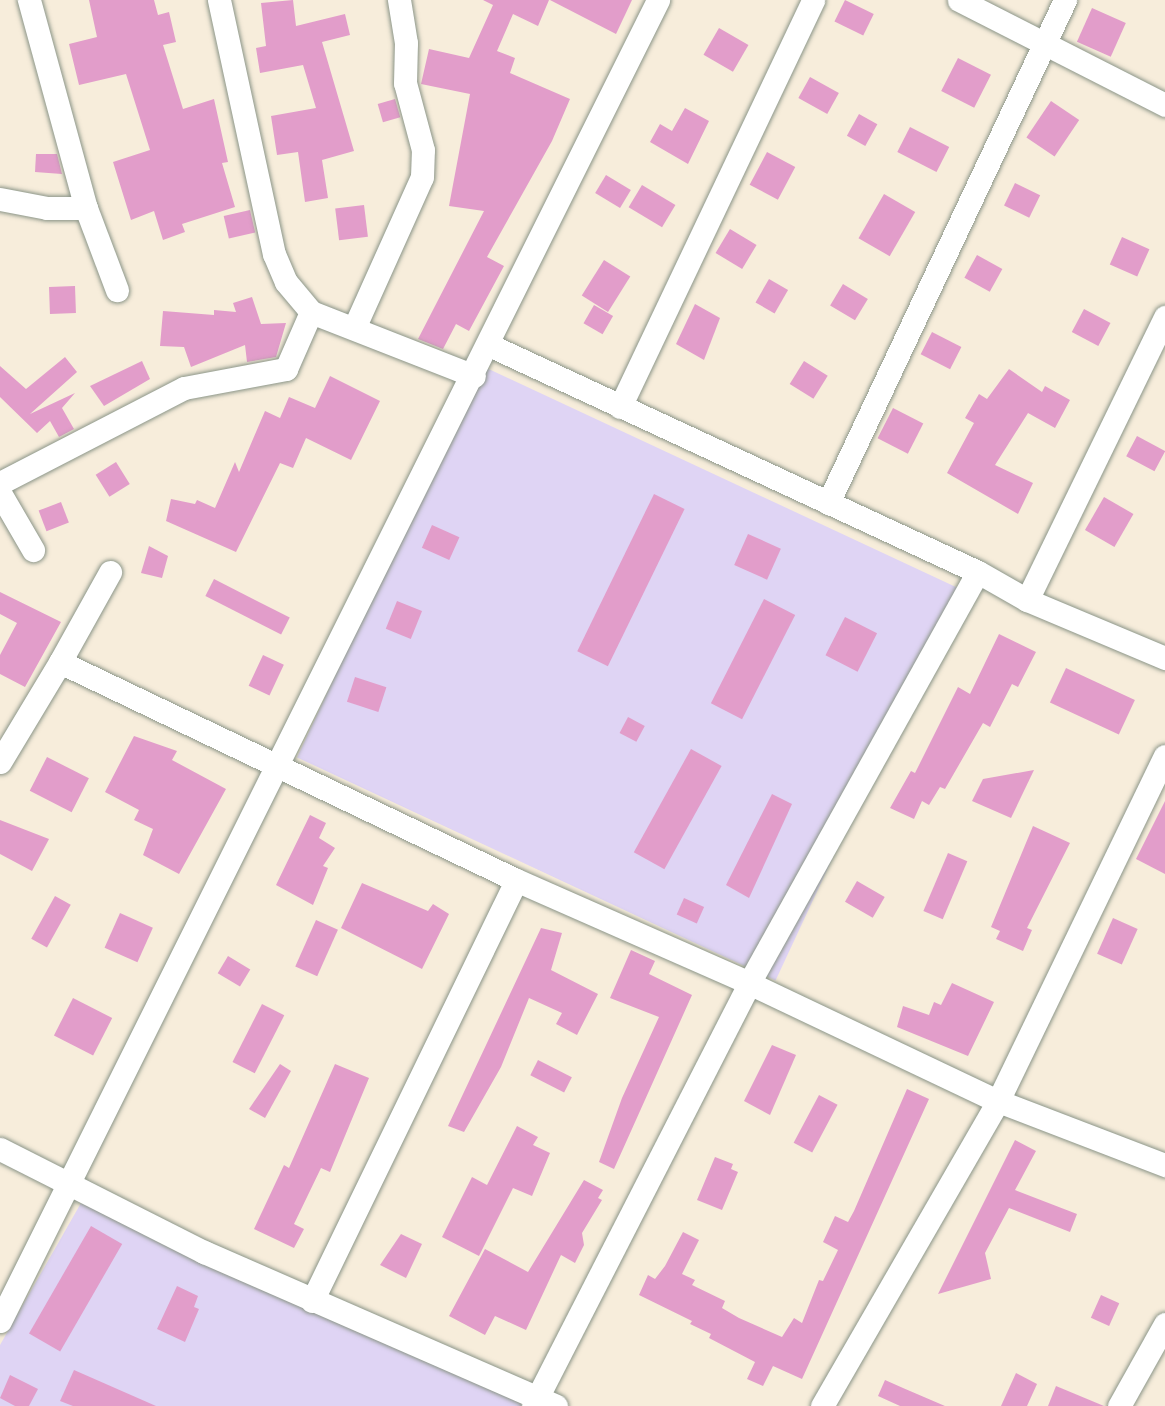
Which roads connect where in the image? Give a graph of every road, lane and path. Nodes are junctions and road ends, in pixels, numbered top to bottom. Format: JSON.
{"nodes":[{"id":1,"x":29,"y":0,"type":"edge"},
{"id":2,"x":219,"y":0,"type":"edge"},
{"id":3,"x":399,"y":0,"type":"edge"},
{"id":4,"x":658,"y":0,"type":"edge"},
{"id":5,"x":813,"y":0,"type":"edge"},
{"id":6,"x":959,"y":0,"type":"edge"},
{"id":7,"x":1065,"y":0,"type":"edge"},
{"id":8,"x":1047,"y":45,"type":"junction"},
{"id":9,"x":1165,"y":105,"type":"edge"},
{"id":10,"x":0,"y":199,"type":"edge"},
{"id":11,"x":86,"y":208,"type":"junction"},
{"id":12,"x":117,"y":289,"type":"dead end"},
{"id":13,"x":310,"y":312,"type":"junction"},
{"id":14,"x":1165,"y":317,"type":"edge"},
{"id":15,"x":355,"y":326,"type":"junction"},
{"id":16,"x":487,"y":344,"type":"junction"},
{"id":17,"x":474,"y":376,"type":"junction"},
{"id":18,"x":620,"y":407,"type":"junction"},
{"id":19,"x":0,"y":483,"type":"edge"},
{"id":20,"x":0,"y":493,"type":"edge"},
{"id":21,"x":828,"y":503,"type":"junction"},
{"id":22,"x":33,"y":550,"type":"dead end"},
{"id":23,"x":110,"y":572,"type":"dead end"},
{"id":24,"x":978,"y":572,"type":"junction"},
{"id":25,"x":1027,"y":600,"type":"junction"},
{"id":26,"x":1165,"y":658,"type":"edge"},
{"id":27,"x":60,"y":662,"type":"junction"},
{"id":28,"x":1165,"y":756,"type":"edge"},
{"id":29,"x":0,"y":762,"type":"edge"},
{"id":30,"x":275,"y":762,"type":"junction"},
{"id":31,"x":516,"y":880,"type":"junction"},
{"id":32,"x":749,"y":983,"type":"junction"},
{"id":33,"x":998,"y":1101,"type":"junction"},
{"id":34,"x":0,"y":1149,"type":"edge"},
{"id":35,"x":1165,"y":1165,"type":"edge"},
{"id":36,"x":71,"y":1185,"type":"junction"},
{"id":37,"x":312,"y":1301,"type":"junction"},
{"id":38,"x":0,"y":1321,"type":"edge"},
{"id":39,"x":1165,"y":1324,"type":"edge"},
{"id":40,"x":542,"y":1403,"type":"edge"},
{"id":41,"x":822,"y":1406,"type":"edge"},
{"id":42,"x":1119,"y":1406,"type":"edge"}],
"edges":[{"from":1,"to":11,"type":"street"},
{"from":2,"to":13,"type":"street"},
{"from":3,"to":15,"type":"street"},
{"from":4,"to":16,"type":"street"},
{"from":5,"to":18,"type":"street"},
{"from":6,"to":8,"type":"street"},
{"from":7,"to":8,"type":"street"},
{"from":8,"to":9,"type":"street"},
{"from":8,"to":21,"type":"street"},
{"from":10,"to":11,"type":"street"},
{"from":11,"to":12,"type":"street"},
{"from":13,"to":15,"type":"street"},
{"from":13,"to":19,"type":"street"},
{"from":14,"to":25,"type":"street"},
{"from":15,"to":17,"type":"street"},
{"from":16,"to":17,"type":"street"},
{"from":16,"to":18,"type":"street"},
{"from":17,"to":30,"type":"street"},
{"from":18,"to":21,"type":"street"},
{"from":20,"to":22,"type":"street"},
{"from":21,"to":24,"type":"street"},
{"from":23,"to":27,"type":"street"},
{"from":24,"to":25,"type":"street"},
{"from":24,"to":32,"type":"street"},
{"from":25,"to":26,"type":"street"},
{"from":27,"to":29,"type":"street"},
{"from":27,"to":30,"type":"street"},
{"from":28,"to":33,"type":"street"},
{"from":30,"to":31,"type":"street"},
{"from":30,"to":36,"type":"street"},
{"from":31,"to":32,"type":"street"},
{"from":31,"to":37,"type":"street"},
{"from":32,"to":33,"type":"street"},
{"from":32,"to":40,"type":"street"},
{"from":33,"to":35,"type":"street"},
{"from":33,"to":41,"type":"street"},
{"from":34,"to":36,"type":"street"},
{"from":36,"to":37,"type":"street"},
{"from":36,"to":38,"type":"street"},
{"from":37,"to":40,"type":"street"},
{"from":39,"to":42,"type":"street"}]}
